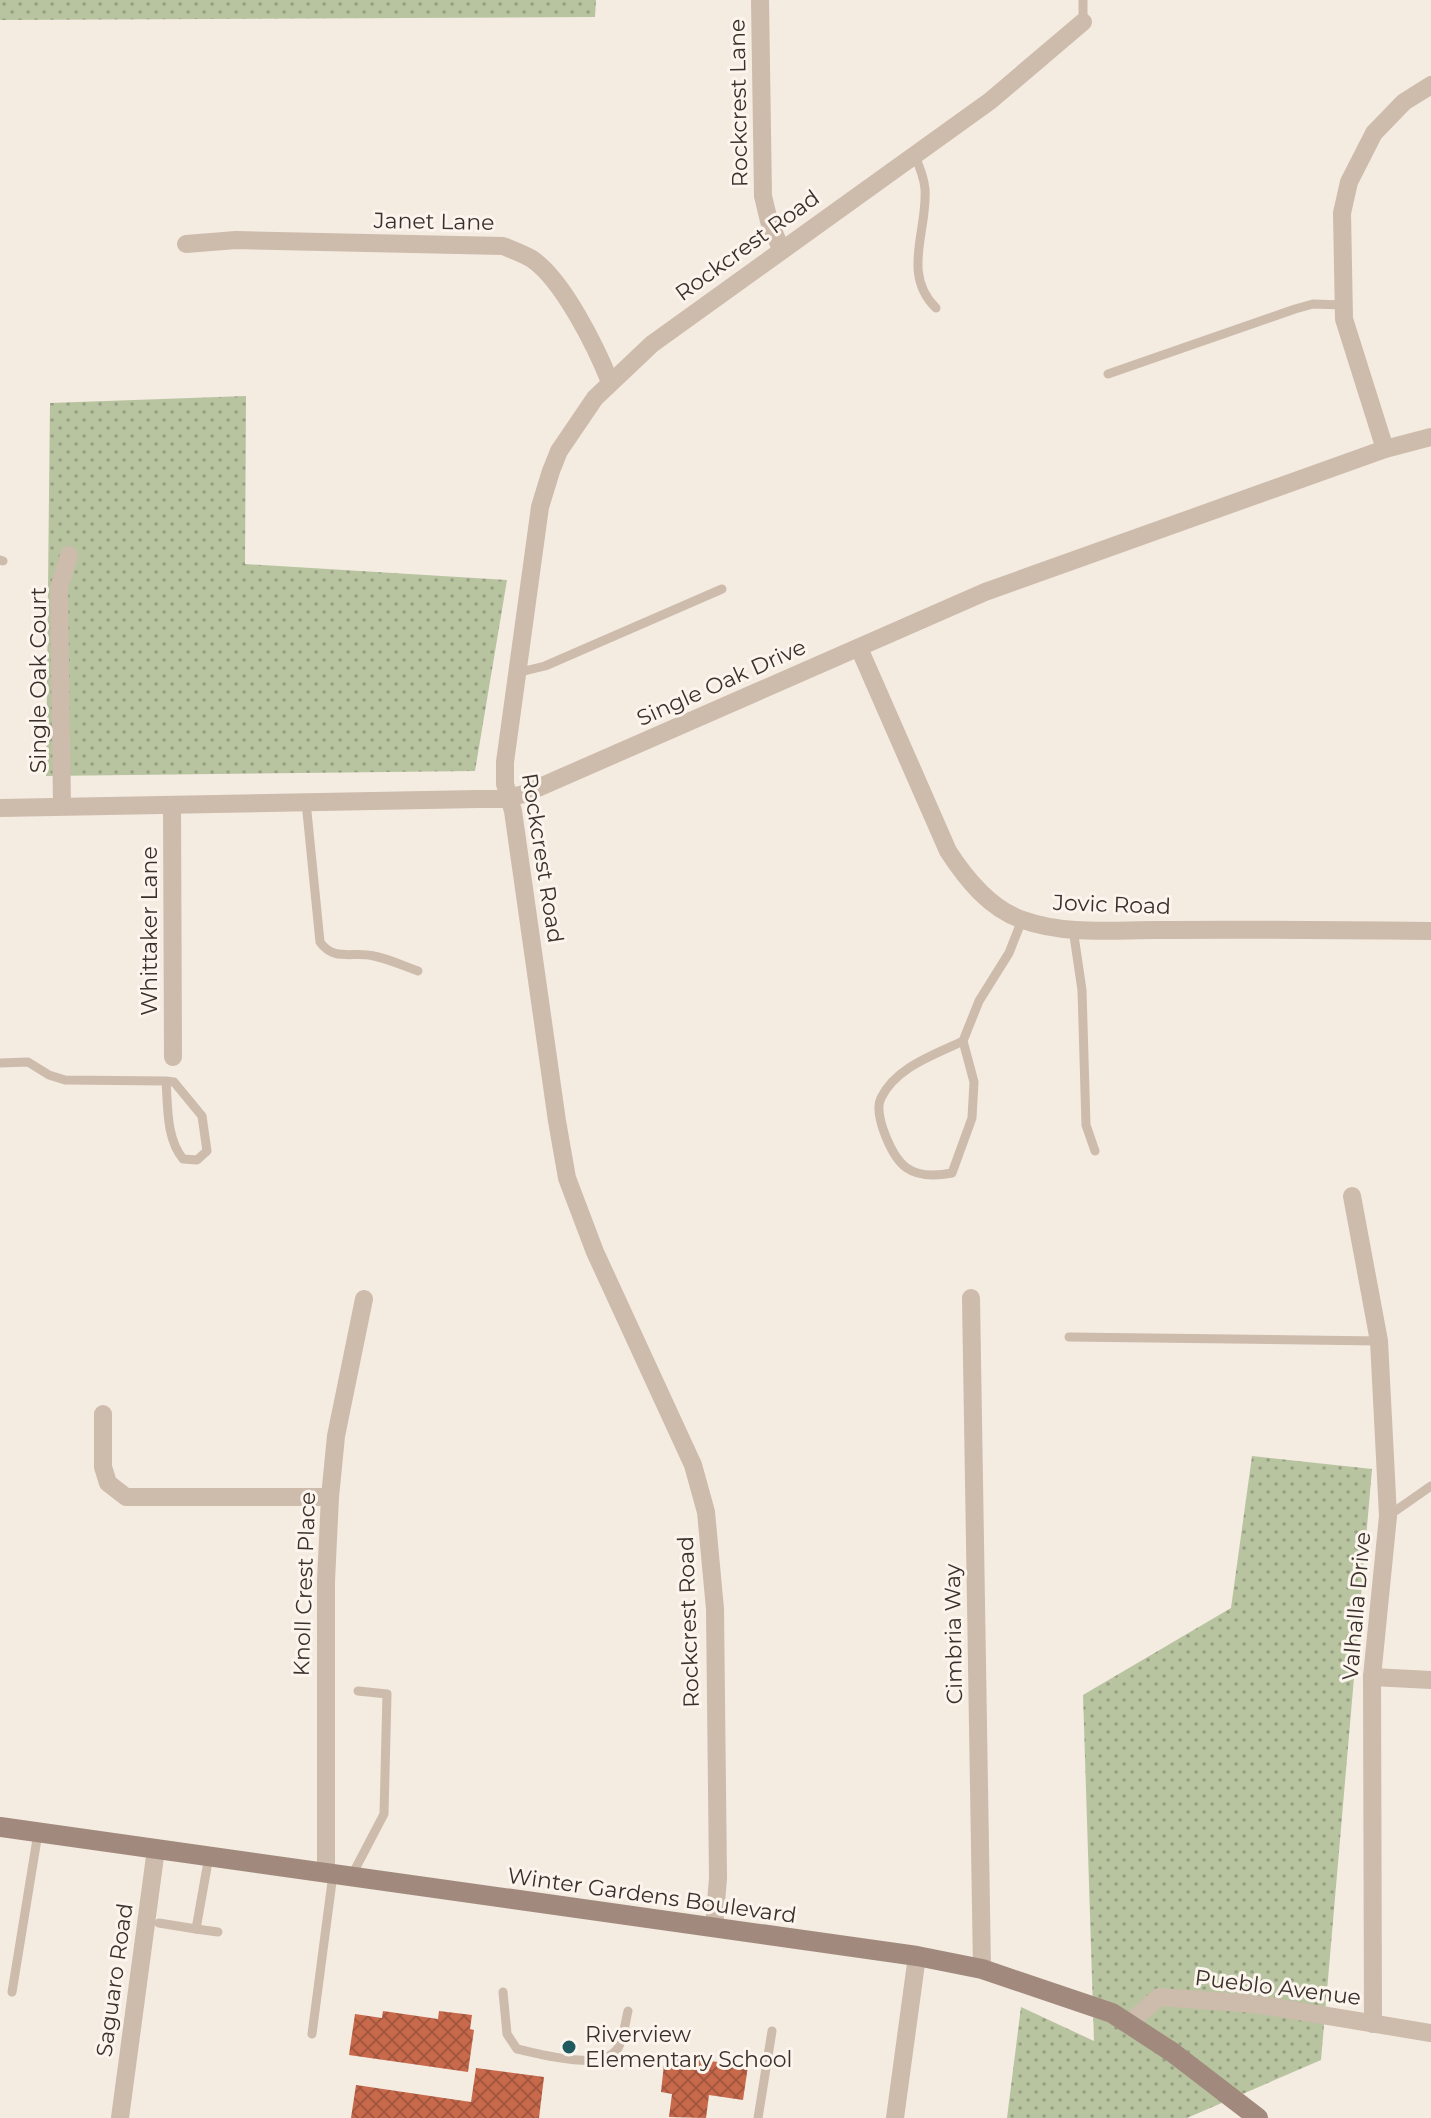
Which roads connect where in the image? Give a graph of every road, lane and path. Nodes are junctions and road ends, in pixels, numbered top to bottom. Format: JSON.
{"nodes":[{"id":1,"x":760,"y":0,"type":"edge"},
{"id":2,"x":1083,"y":0,"type":"edge"},
{"id":3,"x":1083,"y":22,"type":"joint"},
{"id":4,"x":1431,"y":85,"type":"edge"},
{"id":5,"x":914,"y":154,"type":"junction"},
{"id":6,"x":186,"y":244,"type":"dead end"},
{"id":7,"x":781,"y":249,"type":"junction"},
{"id":8,"x":1344,"y":305,"type":"junction"},
{"id":9,"x":936,"y":308,"type":"dead end"},
{"id":10,"x":1108,"y":374,"type":"dead end"},
{"id":11,"x":610,"y":382,"type":"junction"},
{"id":12,"x":1431,"y":437,"type":"edge"},
{"id":13,"x":1385,"y":449,"type":"junction"},
{"id":14,"x":69,"y":555,"type":"dead end"},
{"id":15,"x":722,"y":589,"type":"dead end"},
{"id":16,"x":859,"y":648,"type":"junction"},
{"id":17,"x":516,"y":673,"type":"junction"},
{"id":18,"x":509,"y":798,"type":"junction"},
{"id":19,"x":306,"y":802,"type":"junction"},
{"id":20,"x":172,"y":805,"type":"junction"},
{"id":21,"x":62,"y":806,"type":"junction"},
{"id":22,"x":0,"y":808,"type":"edge"},
{"id":23,"x":1022,"y":920,"type":"junction"},
{"id":24,"x":1073,"y":929,"type":"junction"},
{"id":25,"x":1431,"y":931,"type":"edge"},
{"id":26,"x":418,"y":971,"type":"dead end"},
{"id":27,"x":963,"y":1041,"type":"junction"},
{"id":28,"x":173,"y":1057,"type":"dead end"},
{"id":29,"x":0,"y":1063,"type":"edge"},
{"id":30,"x":166,"y":1081,"type":"junction"},
{"id":31,"x":1095,"y":1151,"type":"dead end"},
{"id":32,"x":1352,"y":1196,"type":"dead end"},
{"id":33,"x":971,"y":1298,"type":"dead end"},
{"id":34,"x":364,"y":1299,"type":"dead end"},
{"id":35,"x":1069,"y":1337,"type":"dead end"},
{"id":36,"x":1379,"y":1341,"type":"junction"},
{"id":37,"x":103,"y":1414,"type":"dead end"},
{"id":38,"x":1431,"y":1486,"type":"edge"},
{"id":39,"x":330,"y":1497,"type":"junction"},
{"id":40,"x":1388,"y":1516,"type":"junction"},
{"id":41,"x":1372,"y":1677,"type":"junction"},
{"id":42,"x":1431,"y":1680,"type":"edge"},
{"id":43,"x":358,"y":1691,"type":"dead end"},
{"id":44,"x":0,"y":1827,"type":"edge"},
{"id":45,"x":38,"y":1833,"type":"junction"},
{"id":46,"x":156,"y":1849,"type":"junction"},
{"id":47,"x":209,"y":1856,"type":"junction"},
{"id":48,"x":337,"y":1875,"type":"junction"},
{"id":49,"x":159,"y":1923,"type":"dead end"},
{"id":50,"x":714,"y":1927,"type":"junction"},
{"id":51,"x":196,"y":1929,"type":"junction"},
{"id":52,"x":218,"y":1932,"type":"dead end"},
{"id":53,"x":917,"y":1956,"type":"junction"},
{"id":54,"x":982,"y":1969,"type":"junction"},
{"id":55,"x":12,"y":1992,"type":"dead end"},
{"id":56,"x":503,"y":1992,"type":"dead end"},
{"id":57,"x":628,"y":2011,"type":"dead end"},
{"id":58,"x":1128,"y":2024,"type":"junction"},
{"id":59,"x":1373,"y":2024,"type":"junction"},
{"id":60,"x":772,"y":2031,"type":"dead end"},
{"id":61,"x":1431,"y":2033,"type":"edge"},
{"id":62,"x":312,"y":2034,"type":"dead end"},
{"id":63,"x":120,"y":2118,"type":"edge"},
{"id":64,"x":758,"y":2118,"type":"edge"},
{"id":65,"x":895,"y":2118,"type":"edge"},
{"id":66,"x":1258,"y":2118,"type":"edge"}],
"edges":[{"from":1,"to":7,"type":"street","name":"Rockcrest Lane"},
{"from":2,"to":3,"type":"lane"},
{"from":3,"to":5,"type":"street","name":"Rockcrest Road"},
{"from":4,"to":8,"type":"street"},
{"from":5,"to":7,"type":"street","name":"Rockcrest Road"},
{"from":5,"to":9,"type":"lane"},
{"from":6,"to":11,"type":"street","name":"Janet Lane"},
{"from":7,"to":11,"type":"street","name":"Rockcrest Road"},
{"from":8,"to":10,"type":"lane"},
{"from":8,"to":13,"type":"street"},
{"from":11,"to":17,"type":"street","name":"Rockcrest Road"},
{"from":12,"to":13,"type":"street","name":"Single Oak Drive"},
{"from":13,"to":16,"type":"street","name":"Single Oak Drive"},
{"from":14,"to":21,"type":"street","name":"Single Oak Court"},
{"from":15,"to":17,"type":"lane"},
{"from":16,"to":18,"type":"street","name":"Single Oak Drive"},
{"from":16,"to":23,"type":"street","name":"Jovic Road"},
{"from":17,"to":18,"type":"street","name":"Rockcrest Road"},
{"from":18,"to":19,"type":"street","name":"Single Oak Drive"},
{"from":18,"to":50,"type":"street","name":"Rockcrest Road"},
{"from":19,"to":20,"type":"street","name":"Single Oak Drive"},
{"from":19,"to":26,"type":"lane"},
{"from":20,"to":21,"type":"street","name":"Single Oak Drive"},
{"from":20,"to":28,"type":"street","name":"Whittaker Lane"},
{"from":21,"to":22,"type":"street","name":"Single Oak Drive"},
{"from":23,"to":24,"type":"street","name":"Jovic Road"},
{"from":23,"to":27,"type":"lane"},
{"from":24,"to":25,"type":"street","name":"Jovic Road"},
{"from":24,"to":31,"type":"lane"},
{"from":27,"to":27,"type":"lane"},
{"from":29,"to":30,"type":"lane"},
{"from":30,"to":30,"type":"lane"},
{"from":32,"to":36,"type":"street","name":"Valhalla Drive"},
{"from":33,"to":54,"type":"street","name":"Cimbria Way"},
{"from":34,"to":39,"type":"street","name":"Knoll Crest Place"},
{"from":35,"to":36,"type":"lane"},
{"from":36,"to":40,"type":"street","name":"Valhalla Drive"},
{"from":37,"to":39,"type":"street"},
{"from":38,"to":40,"type":"lane"},
{"from":39,"to":48,"type":"street","name":"Knoll Crest Place"},
{"from":40,"to":41,"type":"street","name":"Valhalla Drive"},
{"from":41,"to":42,"type":"street"},
{"from":41,"to":59,"type":"street","name":"Valhalla Drive"},
{"from":43,"to":48,"type":"lane"},
{"from":44,"to":45,"type":"main road","name":"Winter Gardens Boulevard"},
{"from":45,"to":46,"type":"main road","name":"Winter Gardens Boulevard"},
{"from":45,"to":55,"type":"lane"},
{"from":46,"to":47,"type":"main road","name":"Winter Gardens Boulevard"},
{"from":46,"to":63,"type":"street","name":"Saguaro Road"},
{"from":47,"to":48,"type":"main road","name":"Winter Gardens Boulevard"},
{"from":47,"to":51,"type":"lane"},
{"from":48,"to":50,"type":"main road","name":"Winter Gardens Boulevard"},
{"from":48,"to":62,"type":"lane"},
{"from":49,"to":51,"type":"lane"},
{"from":50,"to":53,"type":"main road","name":"Winter Gardens Boulevard"},
{"from":51,"to":52,"type":"lane"},
{"from":53,"to":54,"type":"main road","name":"Winter Gardens Boulevard"},
{"from":53,"to":65,"type":"street"},
{"from":54,"to":58,"type":"main road","name":"Winter Gardens Boulevard"},
{"from":56,"to":57,"type":"lane"},
{"from":58,"to":59,"type":"street","name":"Pueblo Avenue"},
{"from":58,"to":66,"type":"main road","name":"Winter Gardens Boulevard"},
{"from":59,"to":61,"type":"street","name":"Pueblo Avenue"},
{"from":60,"to":64,"type":"lane"}]}
